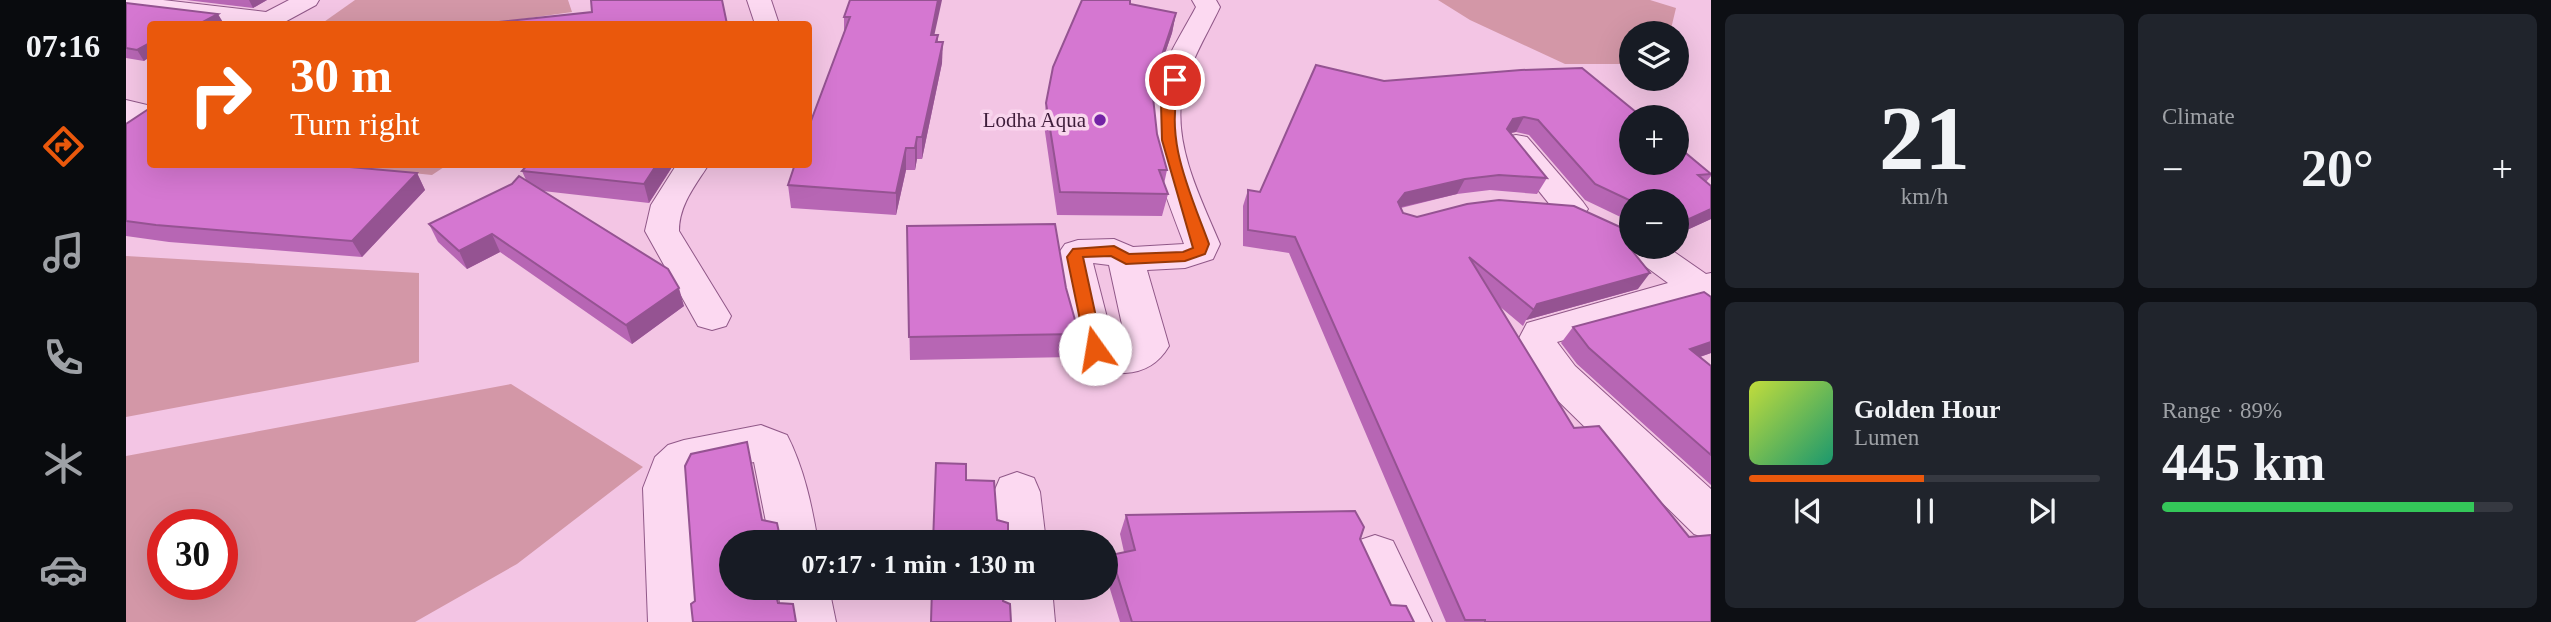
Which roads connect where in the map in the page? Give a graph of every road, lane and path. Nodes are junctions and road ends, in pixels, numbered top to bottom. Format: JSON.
{"nodes":[{"id":1,"x":307,"y":0,"type":"edge"},
{"id":2,"x":760,"y":0,"type":"edge"},
{"id":3,"x":1204,"y":0,"type":"edge"},
{"id":4,"x":126,"y":3,"type":"edge"},
{"id":5,"x":260,"y":21,"type":"edge"},
{"id":6,"x":269,"y":21,"type":"edge"},
{"id":7,"x":766,"y":21,"type":"edge"},
{"id":8,"x":1516,"y":145,"type":"edge"},
{"id":9,"x":691,"y":168,"type":"edge"},
{"id":10,"x":1532,"y":208,"type":"edge"},
{"id":11,"x":1611,"y":230,"type":"edge"},
{"id":12,"x":1126,"y":259,"type":"dead end"},
{"id":13,"x":1705,"y":287,"type":"edge"},
{"id":14,"x":712,"y":316,"type":"dead end"},
{"id":15,"x":1017,"y":492,"type":"dead end"},
{"id":16,"x":1711,"y":519,"type":"edge"},
{"id":17,"x":791,"y":530,"type":"edge"},
{"id":18,"x":1020,"y":530,"type":"edge"},
{"id":19,"x":1375,"y":557,"type":"dead end"},
{"id":20,"x":805,"y":600,"type":"edge"},
{"id":21,"x":1027,"y":600,"type":"edge"},
{"id":22,"x":674,"y":622,"type":"edge"},
{"id":23,"x":810,"y":622,"type":"edge"},
{"id":24,"x":1029,"y":622,"type":"edge"},
{"id":25,"x":1406,"y":622,"type":"edge"}],
"edges":[{"from":1,"to":6,"type":"street"},
{"from":2,"to":7,"type":"street"},
{"from":3,"to":12,"type":"street"},
{"from":4,"to":5,"type":"street"},
{"from":8,"to":11,"type":"street"},
{"from":9,"to":14,"type":"street"},
{"from":10,"to":11,"type":"street"},
{"from":11,"to":13,"type":"street"},
{"from":13,"to":16,"type":"street"},
{"from":15,"to":18,"type":"street"},
{"from":17,"to":22,"type":"street"},
{"from":19,"to":25,"type":"street"},
{"from":20,"to":23,"type":"street"},
{"from":21,"to":24,"type":"street"}]}
